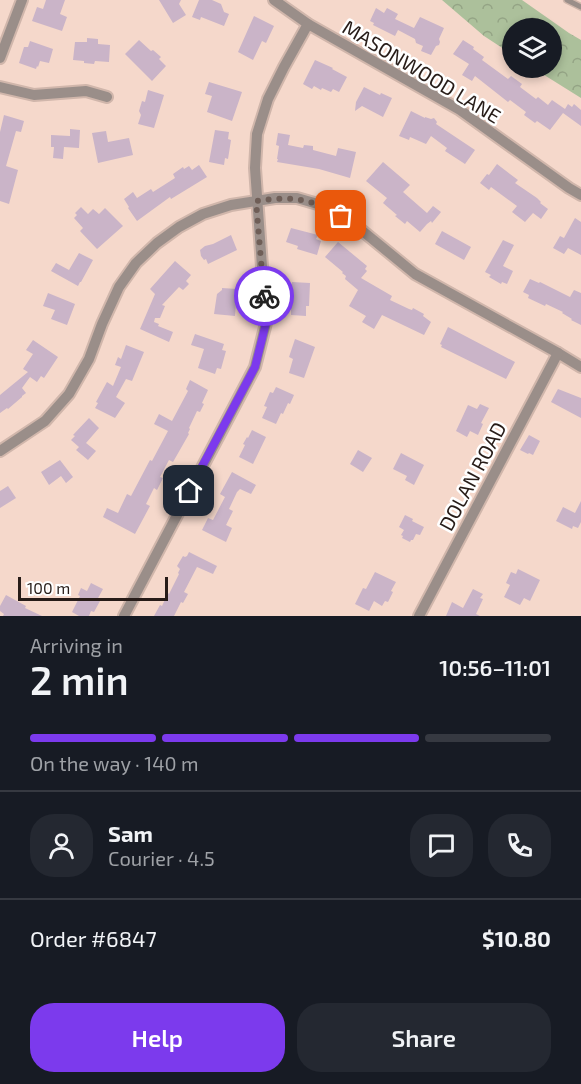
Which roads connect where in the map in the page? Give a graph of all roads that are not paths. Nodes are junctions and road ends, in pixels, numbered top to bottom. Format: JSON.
{"nodes":[{"id":1,"x":22,"y":0,"type":"edge"},
{"id":2,"x":274,"y":0,"type":"edge"},
{"id":3,"x":567,"y":0,"type":"edge"},
{"id":4,"x":581,"y":7,"type":"edge"},
{"id":5,"x":308,"y":24,"type":"junction"},
{"id":6,"x":0,"y":58,"type":"edge"},
{"id":7,"x":0,"y":87,"type":"edge"},
{"id":8,"x":107,"y":97,"type":"dead end"},
{"id":9,"x":581,"y":195,"type":"edge"},
{"id":10,"x":256,"y":201,"type":"junction"},
{"id":11,"x":558,"y":353,"type":"junction"},
{"id":12,"x":581,"y":368,"type":"edge"},
{"id":13,"x":0,"y":451,"type":"edge"},
{"id":14,"x":124,"y":616,"type":"edge"},
{"id":15,"x":419,"y":616,"type":"edge"}],
"edges":[{"from":1,"to":6,"type":"street"},
{"from":2,"to":5,"type":"street","name":"MASONWOOD LANE"},
{"from":3,"to":4,"type":"lane"},
{"from":5,"to":9,"type":"street","name":"MASONWOOD LANE"},
{"from":5,"to":10,"type":"street"},
{"from":7,"to":8,"type":"street"},
{"from":10,"to":11,"type":"street"},
{"from":10,"to":13,"type":"street"},
{"from":10,"to":14,"type":"street"},
{"from":11,"to":12,"type":"street"},
{"from":11,"to":15,"type":"street","name":"DOLAN ROAD"}]}
